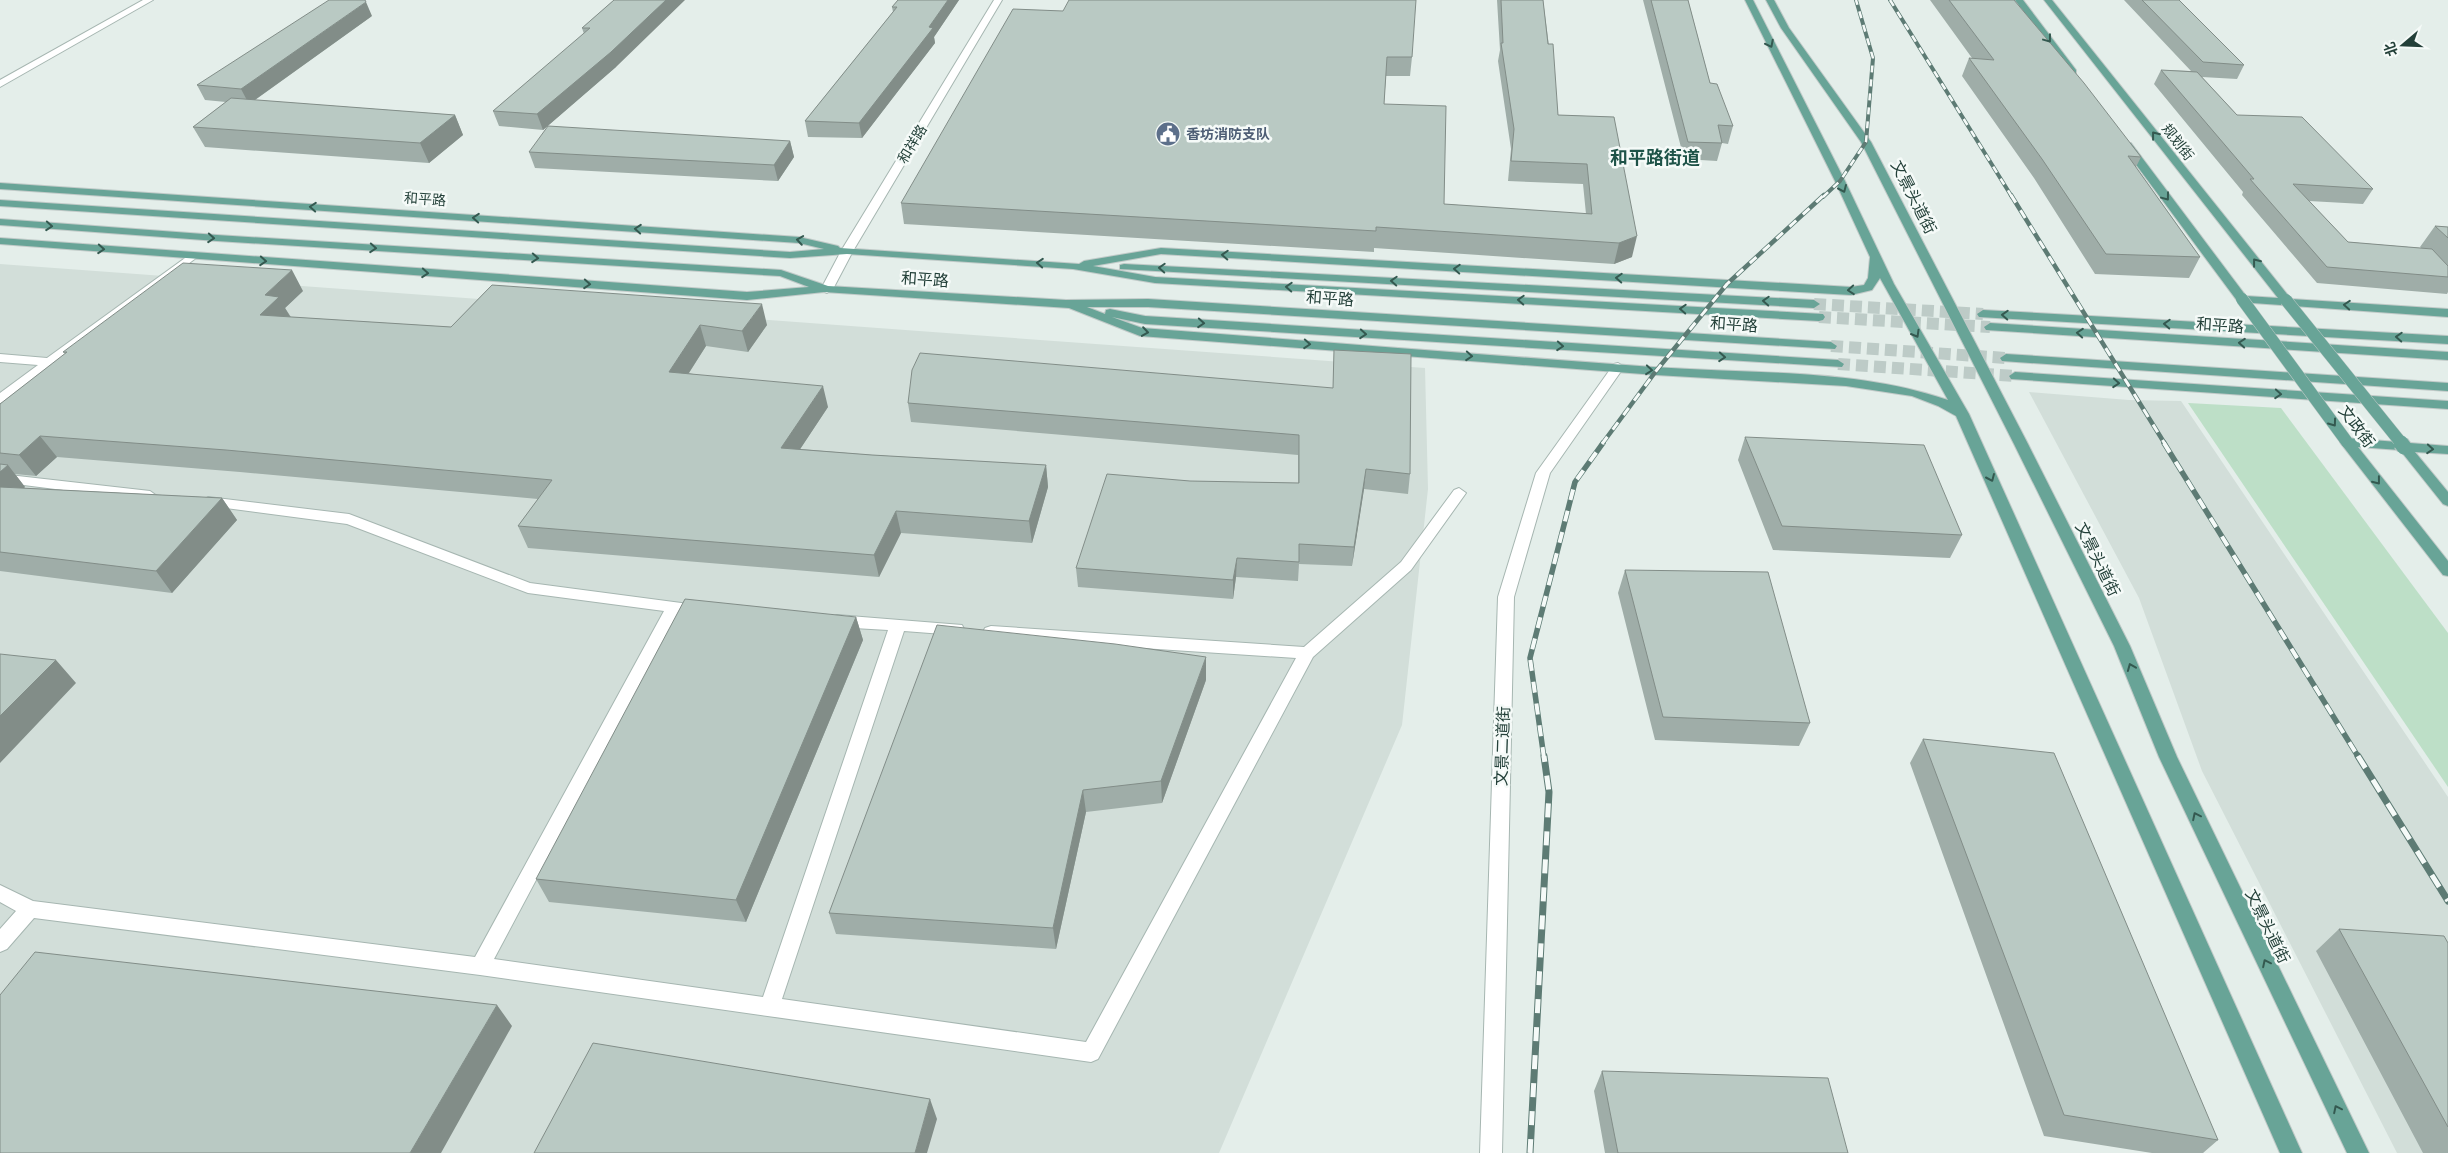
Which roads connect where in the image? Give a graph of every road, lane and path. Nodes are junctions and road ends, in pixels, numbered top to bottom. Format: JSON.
{"nodes":[{"id":1,"x":149,"y":0,"type":"edge"},
{"id":2,"x":998,"y":0,"type":"edge"},
{"id":3,"x":1749,"y":0,"type":"edge"},
{"id":4,"x":1770,"y":0,"type":"edge"},
{"id":5,"x":2019,"y":0,"type":"edge"},
{"id":6,"x":2048,"y":0,"type":"edge"},
{"id":7,"x":2078,"y":79,"type":"edge"},
{"id":8,"x":0,"y":84,"type":"edge"},
{"id":9,"x":2119,"y":134,"type":"edge"},
{"id":10,"x":0,"y":186,"type":"edge"},
{"id":11,"x":0,"y":202,"type":"edge"},
{"id":12,"x":0,"y":222,"type":"edge"},
{"id":13,"x":0,"y":241,"type":"edge"},
{"id":14,"x":847,"y":251,"type":"junction"},
{"id":15,"x":192,"y":256,"type":"junction"},
{"id":16,"x":1874,"y":257,"type":"junction"},
{"id":17,"x":1073,"y":266,"type":"junction"},
{"id":18,"x":827,"y":289,"type":"junction"},
{"id":19,"x":2242,"y":299,"type":"junction"},
{"id":20,"x":2286,"y":300,"type":"junction"},
{"id":21,"x":1066,"y":304,"type":"junction"},
{"id":22,"x":1814,"y":304,"type":"tunnel mouth"},
{"id":23,"x":2448,"y":313,"type":"edge"},
{"id":24,"x":1983,"y":314,"type":"tunnel mouth"},
{"id":25,"x":1819,"y":317,"type":"tunnel mouth"},
{"id":26,"x":1990,"y":327,"type":"tunnel mouth"},
{"id":27,"x":2448,"y":340,"type":"edge"},
{"id":28,"x":1830,"y":346,"type":"tunnel mouth"},
{"id":29,"x":2448,"y":356,"type":"edge"},
{"id":30,"x":0,"y":358,"type":"edge"},
{"id":31,"x":2006,"y":358,"type":"tunnel mouth"},
{"id":32,"x":48,"y":362,"type":"junction"},
{"id":33,"x":1838,"y":364,"type":"tunnel mouth"},
{"id":34,"x":1618,"y":367,"type":"junction"},
{"id":35,"x":2015,"y":376,"type":"tunnel mouth"},
{"id":36,"x":2448,"y":387,"type":"edge"},
{"id":37,"x":0,"y":399,"type":"edge"},
{"id":38,"x":2448,"y":405,"type":"edge"},
{"id":39,"x":1962,"y":414,"type":"junction"},
{"id":40,"x":2347,"y":442,"type":"junction"},
{"id":41,"x":2404,"y":447,"type":"junction"},
{"id":42,"x":2448,"y":450,"type":"edge"},
{"id":43,"x":0,"y":478,"type":"edge"},
{"id":44,"x":1459,"y":493,"type":"dead end"},
{"id":45,"x":165,"y":497,"type":"edge"},
{"id":46,"x":194,"y":501,"type":"edge"},
{"id":47,"x":2448,"y":501,"type":"edge"},
{"id":48,"x":2448,"y":571,"type":"edge"},
{"id":49,"x":673,"y":608,"type":"junction"},
{"id":50,"x":712,"y":611,"type":"edge"},
{"id":51,"x":820,"y":619,"type":"edge"},
{"id":52,"x":898,"y":626,"type":"junction"},
{"id":53,"x":1307,"y":653,"type":"junction"},
{"id":54,"x":0,"y":893,"type":"edge"},
{"id":55,"x":30,"y":909,"type":"junction"},
{"id":56,"x":0,"y":943,"type":"edge"},
{"id":57,"x":480,"y":966,"type":"junction"},
{"id":58,"x":768,"y":1007,"type":"junction"},
{"id":59,"x":1491,"y":1153,"type":"edge"},
{"id":60,"x":2290,"y":1153,"type":"edge"},
{"id":61,"x":2358,"y":1153,"type":"edge"}],
"edges":[{"from":1,"to":8,"type":"street"},
{"from":2,"to":14,"type":"street","name":"和祥路"},
{"from":3,"to":16,"type":"main road","one_way":true},
{"from":61,"to":4,"type":"main road","name":"文景头道街","one_way":true},
{"from":5,"to":7,"type":"main road","one_way":true},
{"from":20,"to":6,"type":"main road","name":"规划街","one_way":true},
{"from":9,"to":19,"type":"main road","one_way":true},
{"from":14,"to":10,"type":"main road","name":"和平路","one_way":true},
{"from":11,"to":14,"type":"main road","name":"和平路"},
{"from":12,"to":18,"type":"main road","name":"和平路","one_way":true},
{"from":13,"to":15,"type":"main road","name":"和平路","one_way":true},
{"from":17,"to":14,"type":"main road","name":"和平路","one_way":true},
{"from":14,"to":18,"type":"street","name":"和祥路"},
{"from":15,"to":18,"type":"main road","name":"和平路","one_way":true},
{"from":15,"to":32,"type":"street"},
{"from":16,"to":17,"type":"main road","one_way":true},
{"from":16,"to":39,"type":"main road","one_way":true},
{"from":22,"to":17,"type":"main road","one_way":true},
{"from":25,"to":17,"type":"main road","name":"和平路","one_way":true},
{"from":18,"to":21,"type":"main road","name":"和平路"},
{"from":19,"to":20,"type":"main road"},
{"from":19,"to":40,"type":"main road","name":"文政街","one_way":true,"bridge":true},
{"from":23,"to":20,"type":"main road","one_way":true},
{"from":20,"to":41,"type":"main road","name":"文政街","bridge":true},
{"from":21,"to":28,"type":"main road","name":"和平路"},
{"from":21,"to":33,"type":"main road","one_way":true},
{"from":21,"to":34,"type":"main road","one_way":true},
{"from":27,"to":24,"type":"main road","one_way":true},
{"from":29,"to":26,"type":"main road","name":"和平路","one_way":true},
{"from":30,"to":32,"type":"street"},
{"from":31,"to":36,"type":"main road"},
{"from":32,"to":37,"type":"street"},
{"from":34,"to":39,"type":"main road","one_way":true},
{"from":34,"to":59,"type":"street","name":"文景二道街"},
{"from":35,"to":38,"type":"main road","one_way":true},
{"from":39,"to":60,"type":"main road","one_way":true},
{"from":40,"to":41,"type":"main road"},
{"from":40,"to":48,"type":"main road","name":"文政街","one_way":true},
{"from":41,"to":42,"type":"main road","one_way":true},
{"from":41,"to":47,"type":"main road","name":"文政街"},
{"from":43,"to":45,"type":"street"},
{"from":44,"to":53,"type":"street"},
{"from":46,"to":49,"type":"street"},
{"from":49,"to":50,"type":"street"},
{"from":49,"to":57,"type":"street"},
{"from":51,"to":52,"type":"street"},
{"from":52,"to":53,"type":"street"},
{"from":52,"to":58,"type":"street"},
{"from":53,"to":58,"type":"street"},
{"from":54,"to":55,"type":"street"},
{"from":55,"to":56,"type":"street"},
{"from":55,"to":57,"type":"street"},
{"from":57,"to":58,"type":"street"}]}
